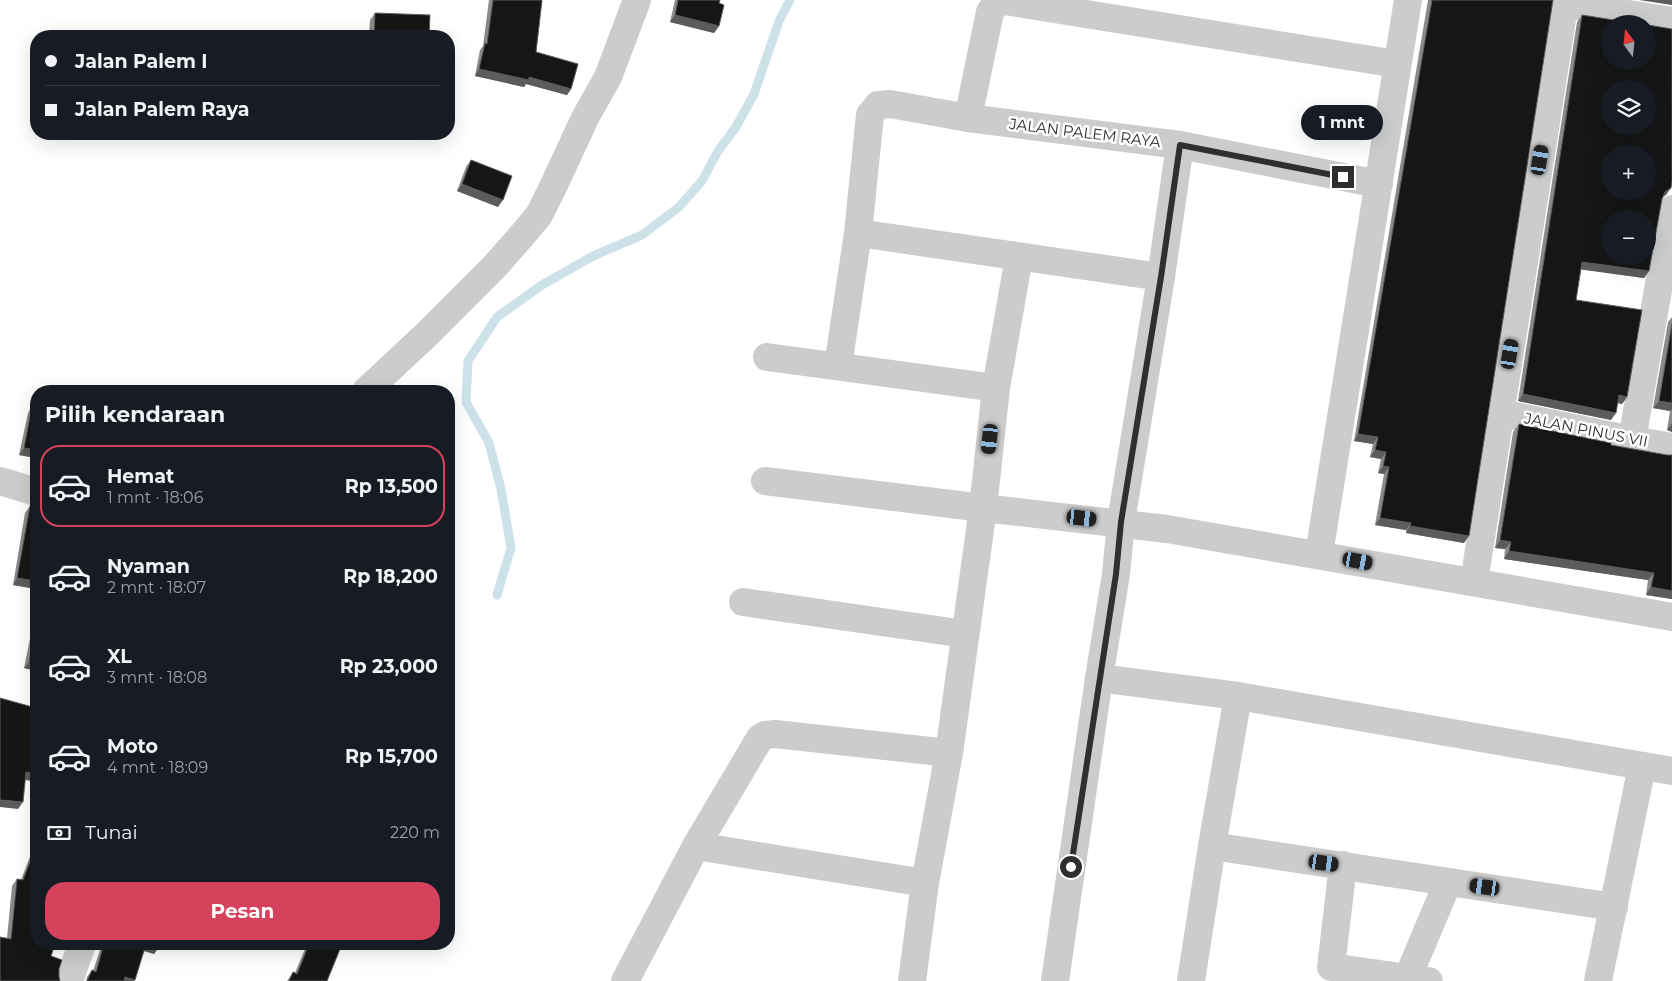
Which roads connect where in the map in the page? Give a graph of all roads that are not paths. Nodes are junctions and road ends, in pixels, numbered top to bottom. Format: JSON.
{"nodes":[{"id":1,"x":637,"y":0,"type":"edge"},
{"id":2,"x":1408,"y":0,"type":"edge"},
{"id":3,"x":1565,"y":2,"type":"edge"},
{"id":4,"x":1672,"y":21,"type":"edge"},
{"id":5,"x":1397,"y":64,"type":"junction"},
{"id":6,"x":968,"y":118,"type":"junction"},
{"id":7,"x":1180,"y":145,"type":"junction"},
{"id":8,"x":1379,"y":184,"type":"junction"},
{"id":9,"x":1672,"y":209,"type":"edge"},
{"id":10,"x":858,"y":233,"type":"junction"},
{"id":11,"x":1019,"y":256,"type":"junction"},
{"id":12,"x":1161,"y":277,"type":"junction"},
{"id":13,"x":1664,"y":298,"type":"edge"},
{"id":14,"x":767,"y":357,"type":"dead end"},
{"id":15,"x":838,"y":366,"type":"junction"},
{"id":16,"x":372,"y":385,"type":"edge"},
{"id":17,"x":996,"y":388,"type":"junction"},
{"id":18,"x":1500,"y":412,"type":"junction"},
{"id":19,"x":1632,"y":440,"type":"junction"},
{"id":20,"x":1672,"y":447,"type":"edge"},
{"id":21,"x":0,"y":480,"type":"edge"},
{"id":22,"x":764,"y":481,"type":"dead end"},
{"id":23,"x":30,"y":490,"type":"edge"},
{"id":24,"x":983,"y":508,"type":"junction"},
{"id":25,"x":1121,"y":522,"type":"junction"},
{"id":26,"x":1319,"y":554,"type":"junction"},
{"id":27,"x":1474,"y":582,"type":"junction"},
{"id":28,"x":743,"y":602,"type":"dead end"},
{"id":29,"x":1672,"y":617,"type":"edge"},
{"id":30,"x":965,"y":634,"type":"junction"},
{"id":31,"x":1099,"y":678,"type":"junction"},
{"id":32,"x":1238,"y":696,"type":"junction"},
{"id":33,"x":949,"y":753,"type":"junction"},
{"id":34,"x":1642,"y":766,"type":"junction"},
{"id":35,"x":1672,"y":771,"type":"edge"},
{"id":36,"x":696,"y":846,"type":"junction"},
{"id":37,"x":1212,"y":846,"type":"junction"},
{"id":38,"x":1343,"y":865,"type":"junction"},
{"id":39,"x":1448,"y":882,"type":"junction"},
{"id":40,"x":925,"y":884,"type":"junction"},
{"id":41,"x":1614,"y":907,"type":"junction"},
{"id":42,"x":80,"y":950,"type":"edge"},
{"id":43,"x":1329,"y":974,"type":"edge"},
{"id":44,"x":1419,"y":979,"type":"edge"},
{"id":45,"x":632,"y":980,"type":"edge"},
{"id":46,"x":69,"y":981,"type":"edge"},
{"id":47,"x":912,"y":981,"type":"edge"},
{"id":48,"x":1055,"y":981,"type":"edge"},
{"id":49,"x":1191,"y":981,"type":"edge"},
{"id":50,"x":1598,"y":981,"type":"edge"}],
"edges":[{"from":1,"to":16,"type":"street"},
{"from":2,"to":5,"type":"street"},
{"from":3,"to":4,"type":"street"},
{"from":3,"to":18,"type":"street"},
{"from":5,"to":6,"type":"street"},
{"from":5,"to":8,"type":"street"},
{"from":6,"to":7,"type":"street","name":"JALAN PALEM RAYA"},
{"from":6,"to":10,"type":"street","name":"JALAN PALEM RAYA"},
{"from":7,"to":8,"type":"street","name":"JALAN PALEM RAYA"},
{"from":7,"to":12,"type":"street"},
{"from":8,"to":26,"type":"street"},
{"from":9,"to":13,"type":"street"},
{"from":10,"to":11,"type":"street"},
{"from":10,"to":15,"type":"street"},
{"from":11,"to":12,"type":"street"},
{"from":11,"to":17,"type":"street"},
{"from":12,"to":25,"type":"street"},
{"from":13,"to":19,"type":"street"},
{"from":14,"to":15,"type":"street"},
{"from":15,"to":17,"type":"street"},
{"from":17,"to":24,"type":"street"},
{"from":18,"to":19,"type":"street","name":"JALAN PINUS VII"},
{"from":18,"to":27,"type":"street"},
{"from":19,"to":20,"type":"street","name":"JALAN PINUS VII"},
{"from":21,"to":23,"type":"street"},
{"from":22,"to":24,"type":"street"},
{"from":24,"to":25,"type":"street"},
{"from":24,"to":30,"type":"street"},
{"from":25,"to":26,"type":"street"},
{"from":25,"to":31,"type":"street"},
{"from":26,"to":27,"type":"street"},
{"from":27,"to":29,"type":"street"},
{"from":28,"to":30,"type":"street"},
{"from":30,"to":33,"type":"street"},
{"from":31,"to":32,"type":"street"},
{"from":31,"to":48,"type":"street"},
{"from":32,"to":34,"type":"street"},
{"from":32,"to":37,"type":"street"},
{"from":33,"to":36,"type":"street"},
{"from":33,"to":40,"type":"street"},
{"from":34,"to":35,"type":"street"},
{"from":34,"to":41,"type":"street"},
{"from":36,"to":40,"type":"street"},
{"from":36,"to":45,"type":"street"},
{"from":37,"to":38,"type":"street"},
{"from":37,"to":49,"type":"street"},
{"from":38,"to":39,"type":"street"},
{"from":38,"to":43,"type":"street"},
{"from":39,"to":41,"type":"street"},
{"from":39,"to":44,"type":"street"},
{"from":40,"to":47,"type":"street"},
{"from":41,"to":50,"type":"street"},
{"from":42,"to":46,"type":"street"},
{"from":43,"to":44,"type":"street"}]}
